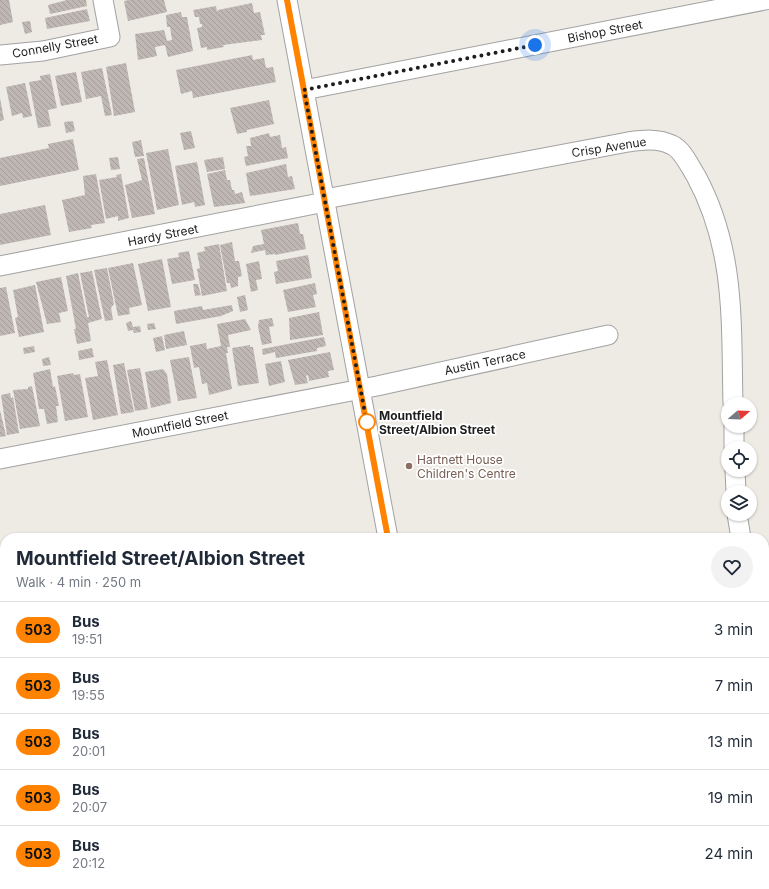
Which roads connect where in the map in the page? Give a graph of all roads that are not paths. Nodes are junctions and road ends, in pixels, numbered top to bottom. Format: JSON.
{"nodes":[{"id":1,"x":103,"y":0,"type":"edge"},
{"id":2,"x":287,"y":0,"type":"edge"},
{"id":3,"x":765,"y":0,"type":"edge"},
{"id":4,"x":0,"y":55,"type":"edge"},
{"id":5,"x":304,"y":90,"type":"junction"},
{"id":6,"x":325,"y":201,"type":"junction"},
{"id":7,"x":0,"y":266,"type":"edge"},
{"id":8,"x":608,"y":335,"type":"dead end"},
{"id":9,"x":360,"y":388,"type":"junction"},
{"id":10,"x":733,"y":397,"type":"edge"},
{"id":11,"x":0,"y":459,"type":"edge"},
{"id":12,"x":739,"y":521,"type":"edge"},
{"id":13,"x":387,"y":533,"type":"edge"},
{"id":14,"x":740,"y":533,"type":"edge"}],
"edges":[{"from":1,"to":4,"type":"street","name":"Connelly Street"},
{"from":2,"to":5,"type":"street"},
{"from":3,"to":5,"type":"street","name":"Bishop Street"},
{"from":5,"to":6,"type":"street"},
{"from":6,"to":7,"type":"street","name":"Hardy Street"},
{"from":6,"to":9,"type":"street"},
{"from":6,"to":10,"type":"street","name":"Crisp Avenue"},
{"from":8,"to":9,"type":"street","name":"Austin Terrace"},
{"from":9,"to":11,"type":"street","name":"Mountfield Street"},
{"from":9,"to":13,"type":"street"},
{"from":12,"to":14,"type":"street"}]}
